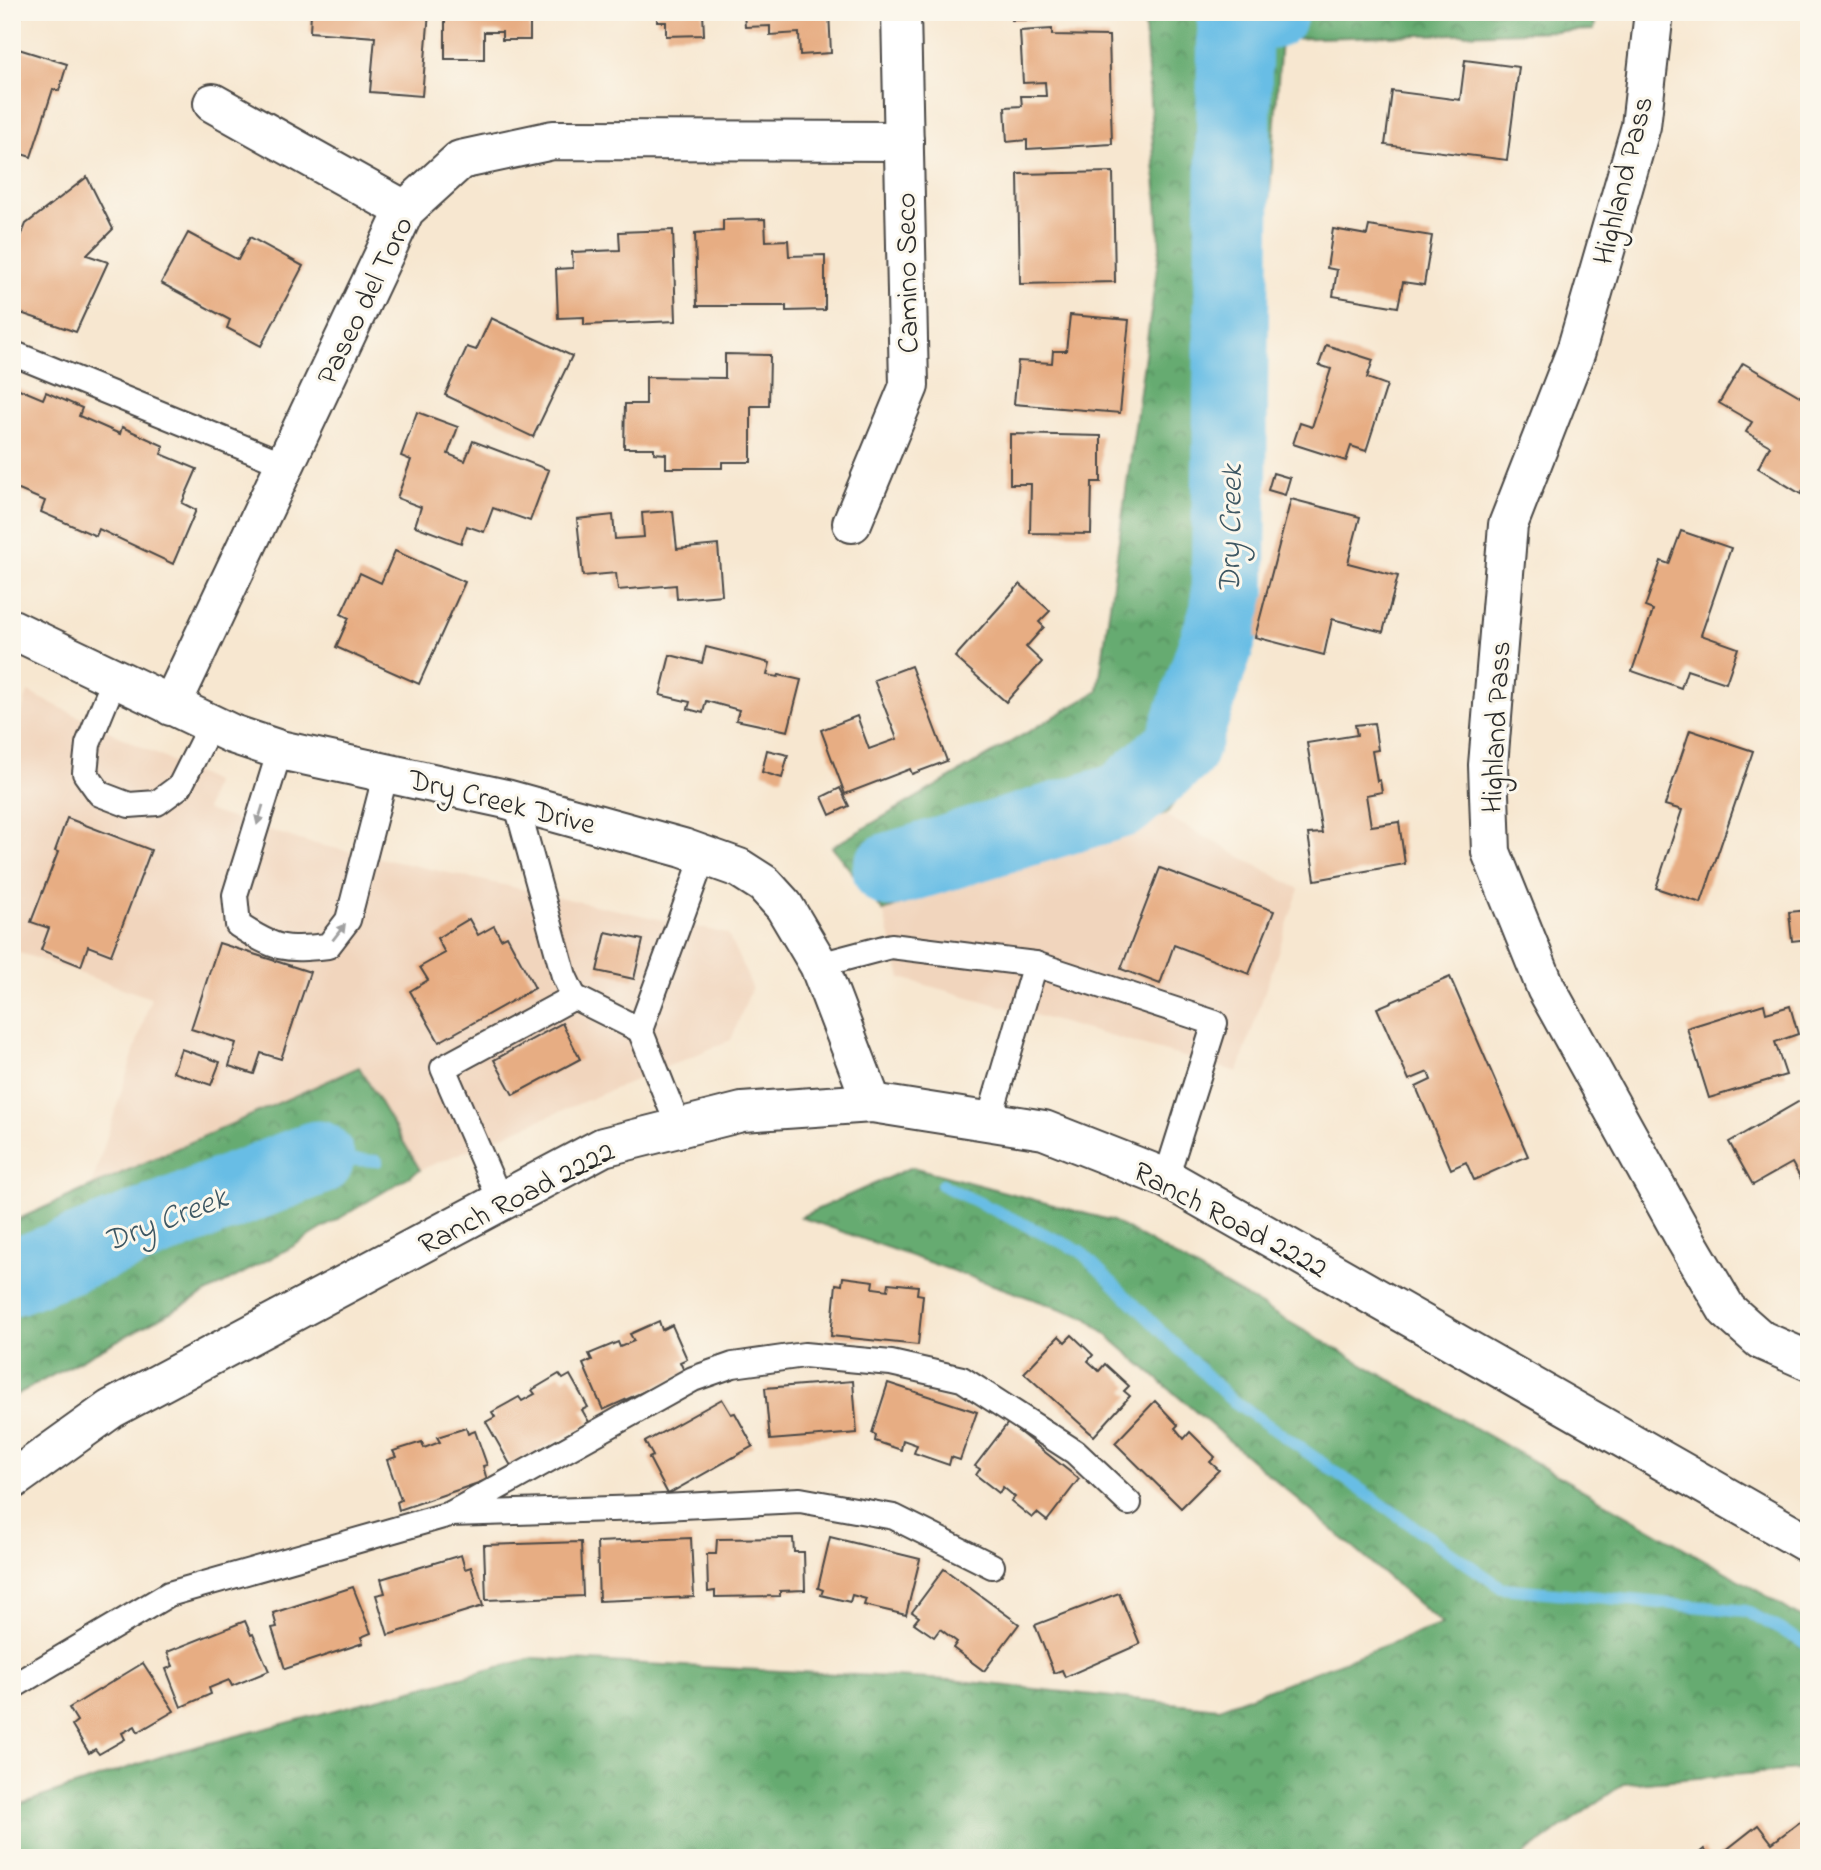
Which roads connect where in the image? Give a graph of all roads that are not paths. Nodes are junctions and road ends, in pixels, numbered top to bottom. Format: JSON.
{"nodes":[{"id":1,"x":901,"y":12,"type":"edge"},
{"id":2,"x":1654,"y":14,"type":"edge"},
{"id":3,"x":213,"y":103,"type":"dead end"},
{"id":4,"x":904,"y":141,"type":"junction"},
{"id":5,"x":405,"y":210,"type":"junction"},
{"id":6,"x":12,"y":353,"type":"edge"},
{"id":7,"x":284,"y":464,"type":"junction"},
{"id":8,"x":852,"y":523,"type":"dead end"},
{"id":9,"x":12,"y":629,"type":"edge"},
{"id":10,"x":115,"y":678,"type":"junction"},
{"id":11,"x":171,"y":706,"type":"junction"},
{"id":12,"x":211,"y":724,"type":"junction"},
{"id":13,"x":280,"y":750,"type":"junction"},
{"id":14,"x":386,"y":773,"type":"junction"},
{"id":15,"x":516,"y":802,"type":"junction"},
{"id":16,"x":704,"y":855,"type":"junction"},
{"id":17,"x":1035,"y":964,"type":"junction"},
{"id":18,"x":819,"y":965,"type":"junction"},
{"id":19,"x":574,"y":997,"type":"junction"},
{"id":20,"x":640,"y":1030,"type":"junction"},
{"id":21,"x":872,"y":1103,"type":"junction"},
{"id":22,"x":989,"y":1120,"type":"junction"},
{"id":23,"x":679,"y":1128,"type":"junction"},
{"id":24,"x":1166,"y":1178,"type":"junction"},
{"id":25,"x":501,"y":1202,"type":"junction"},
{"id":26,"x":1809,"y":1361,"type":"edge"},
{"id":27,"x":12,"y":1480,"type":"edge"},
{"id":28,"x":1129,"y":1503,"type":"dead end"},
{"id":29,"x":450,"y":1514,"type":"junction"},
{"id":30,"x":1809,"y":1544,"type":"edge"},
{"id":31,"x":992,"y":1566,"type":"dead end"},
{"id":32,"x":12,"y":1687,"type":"edge"}],
"edges":[{"from":1,"to":4,"type":"street","name":"Camino Seco"},
{"from":2,"to":26,"type":"street","name":"Highland Pass"},
{"from":3,"to":5,"type":"street"},
{"from":4,"to":5,"type":"street","name":"Paseo del Toro"},
{"from":4,"to":8,"type":"street","name":"Camino Seco"},
{"from":5,"to":7,"type":"street","name":"Paseo del Toro"},
{"from":6,"to":7,"type":"lane"},
{"from":7,"to":11,"type":"street","name":"Paseo del Toro"},
{"from":9,"to":10,"type":"street","name":"Dry Creek Drive"},
{"from":10,"to":11,"type":"street","name":"Dry Creek Drive"},
{"from":10,"to":12,"type":"lane"},
{"from":11,"to":12,"type":"street","name":"Dry Creek Drive"},
{"from":12,"to":13,"type":"street","name":"Dry Creek Drive"},
{"from":13,"to":14,"type":"street","name":"Dry Creek Drive"},
{"from":13,"to":14,"type":"lane","one_way":true},
{"from":14,"to":15,"type":"street","name":"Dry Creek Drive"},
{"from":15,"to":16,"type":"street","name":"Dry Creek Drive"},
{"from":15,"to":19,"type":"lane"},
{"from":16,"to":18,"type":"street","name":"Dry Creek Drive"},
{"from":16,"to":20,"type":"lane"},
{"from":17,"to":18,"type":"lane"},
{"from":17,"to":22,"type":"lane"},
{"from":17,"to":24,"type":"lane"},
{"from":18,"to":21,"type":"street","name":"Dry Creek Drive"},
{"from":19,"to":20,"type":"lane"},
{"from":19,"to":25,"type":"lane"},
{"from":20,"to":23,"type":"lane"},
{"from":21,"to":22,"type":"street","name":"Ranch Road 2222"},
{"from":21,"to":23,"type":"street","name":"Ranch Road 2222"},
{"from":22,"to":24,"type":"street","name":"Ranch Road 2222"},
{"from":23,"to":25,"type":"street","name":"Ranch Road 2222"},
{"from":24,"to":30,"type":"street","name":"Ranch Road 2222"},
{"from":25,"to":27,"type":"street","name":"Ranch Road 2222"},
{"from":28,"to":29,"type":"lane"},
{"from":29,"to":31,"type":"lane"},
{"from":29,"to":32,"type":"lane"}]}
